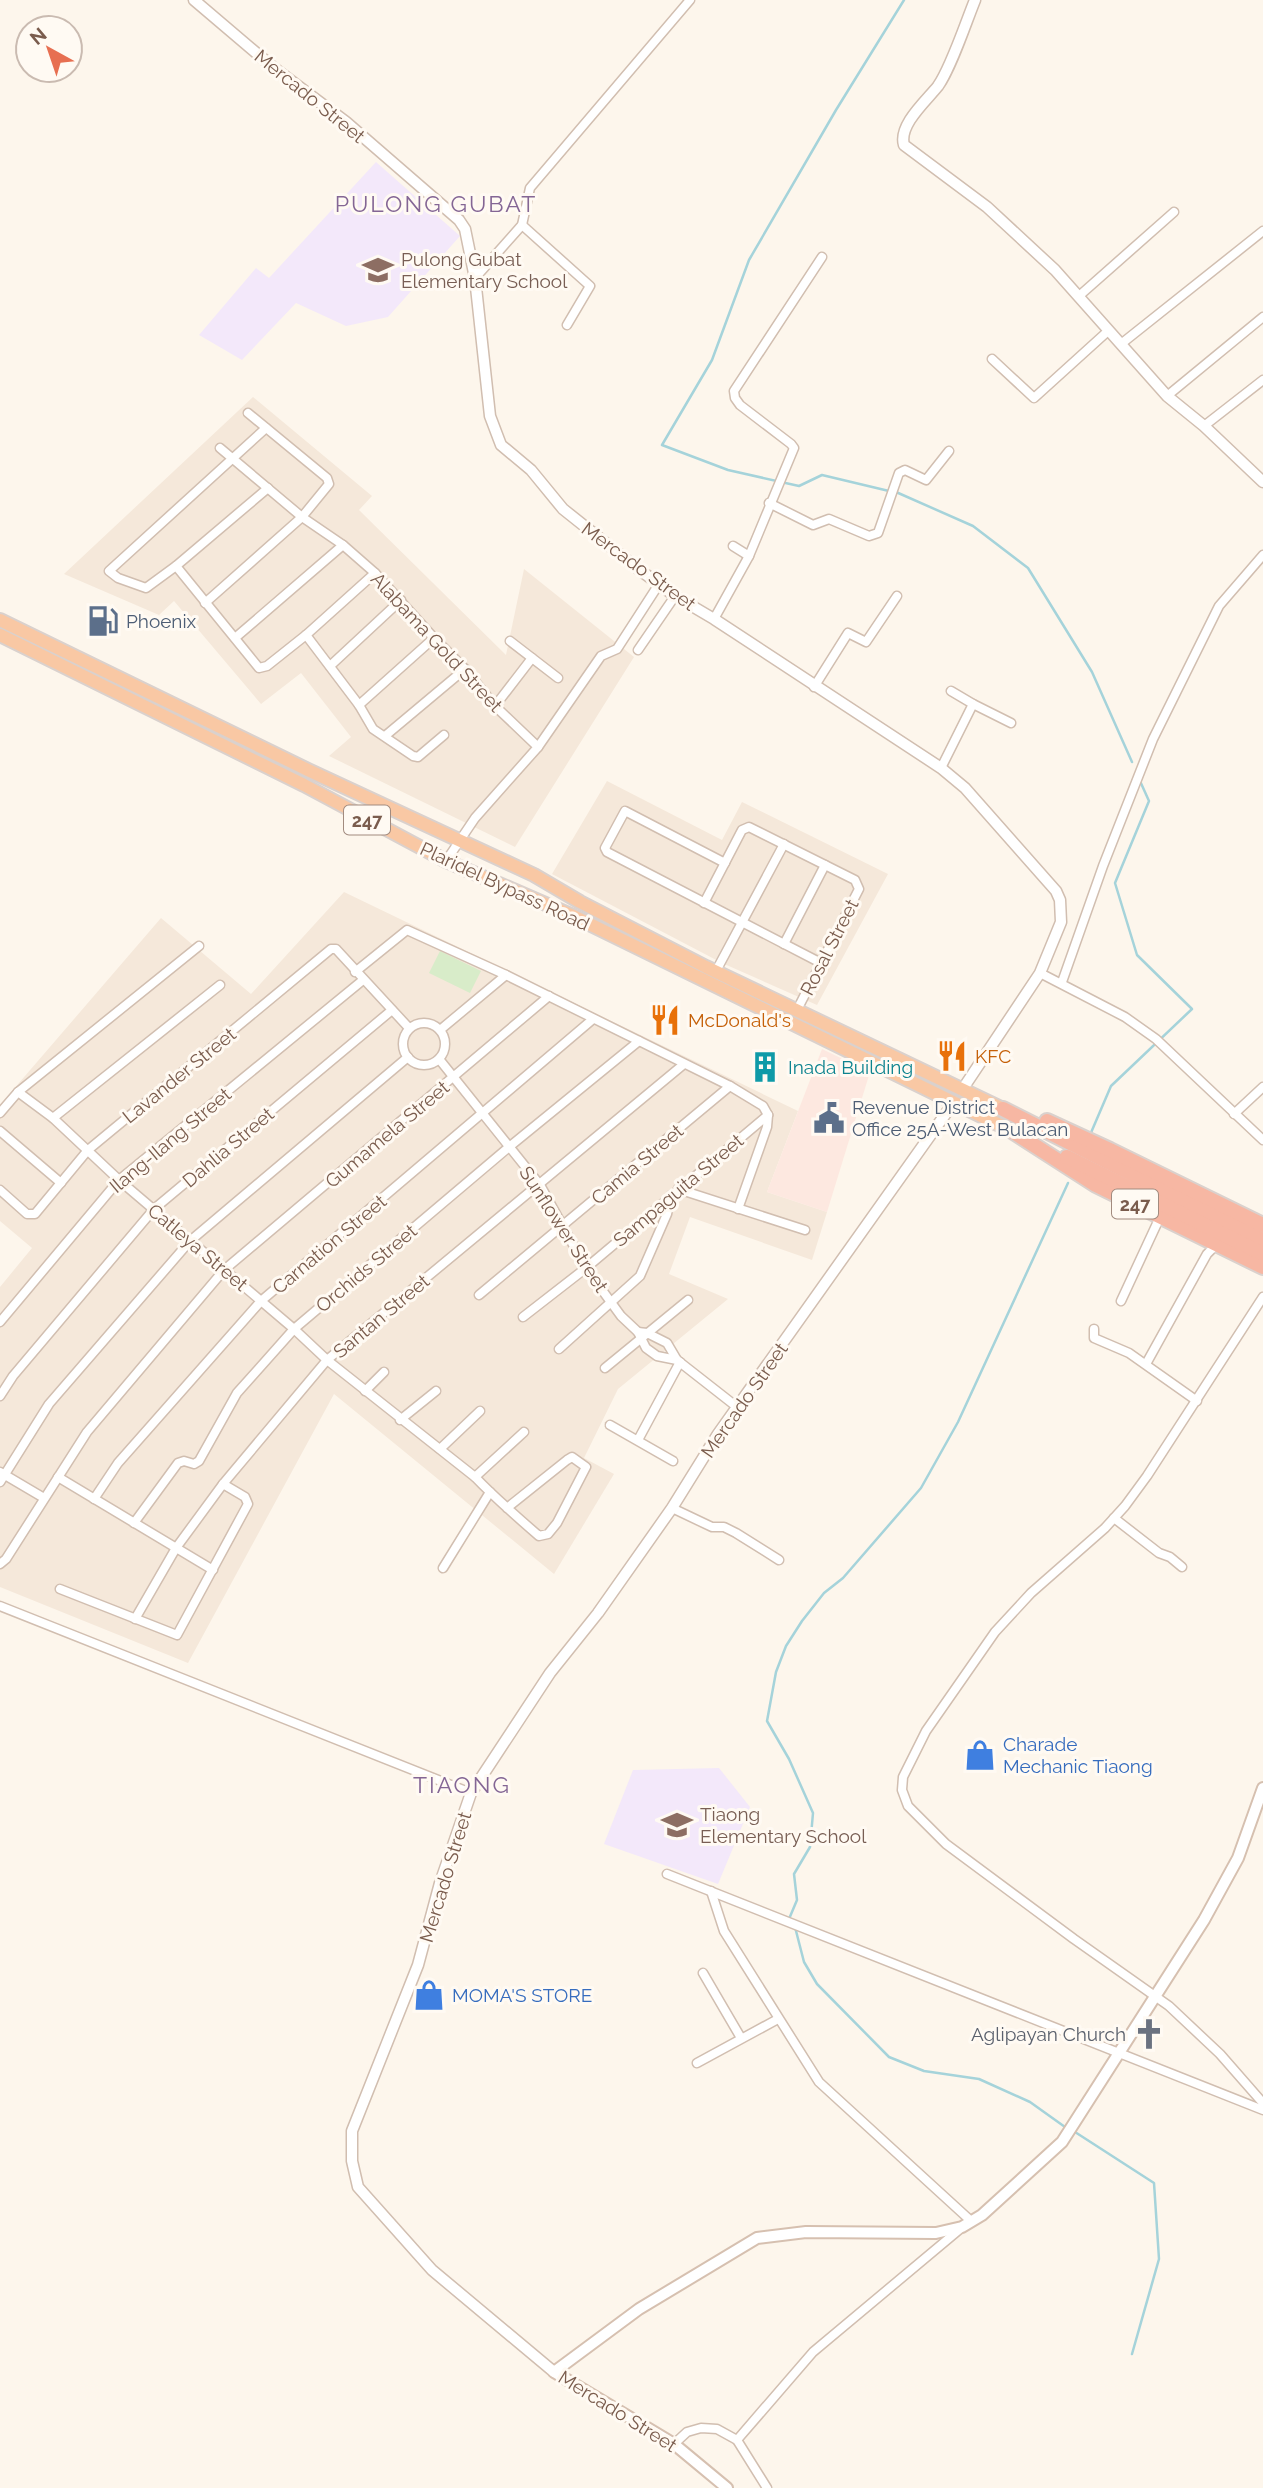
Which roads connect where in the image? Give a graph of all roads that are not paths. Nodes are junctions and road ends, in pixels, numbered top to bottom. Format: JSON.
{"nodes":[{"id":1,"x":194,"y":0,"type":"edge"},
{"id":2,"x":690,"y":0,"type":"edge"},
{"id":3,"x":975,"y":0,"type":"edge"},
{"id":4,"x":1174,"y":212,"type":"dead end"},
{"id":5,"x":522,"y":225,"type":"junction"},
{"id":6,"x":1263,"y":231,"type":"edge"},
{"id":7,"x":822,"y":257,"type":"dead end"},
{"id":8,"x":475,"y":278,"type":"junction"},
{"id":9,"x":1079,"y":296,"type":"junction"},
{"id":10,"x":1263,"y":317,"type":"edge"},
{"id":11,"x":567,"y":325,"type":"dead end"},
{"id":12,"x":1108,"y":331,"type":"junction"},
{"id":13,"x":1121,"y":344,"type":"junction"},
{"id":14,"x":992,"y":359,"type":"dead end"},
{"id":15,"x":1263,"y":380,"type":"edge"},
{"id":16,"x":1167,"y":396,"type":"junction"},
{"id":17,"x":248,"y":413,"type":"dead end"},
{"id":18,"x":1204,"y":426,"type":"junction"},
{"id":19,"x":266,"y":428,"type":"junction"},
{"id":20,"x":220,"y":448,"type":"dead end"},
{"id":21,"x":949,"y":451,"type":"dead end"},
{"id":22,"x":234,"y":459,"type":"junction"},
{"id":23,"x":1263,"y":482,"type":"edge"},
{"id":24,"x":268,"y":488,"type":"junction"},
{"id":25,"x":769,"y":503,"type":"junction"},
{"id":26,"x":302,"y":517,"type":"junction"},
{"id":27,"x":343,"y":545,"type":"junction"},
{"id":28,"x":733,"y":546,"type":"dead end"},
{"id":29,"x":1263,"y":555,"type":"edge"},
{"id":30,"x":749,"y":556,"type":"junction"},
{"id":31,"x":176,"y":566,"type":"junction"},
{"id":32,"x":375,"y":573,"type":"junction"},
{"id":33,"x":659,"y":584,"type":"junction"},
{"id":34,"x":675,"y":596,"type":"junction"},
{"id":35,"x":897,"y":596,"type":"dead end"},
{"id":36,"x":401,"y":600,"type":"junction"},
{"id":37,"x":205,"y":603,"type":"junction"},
{"id":38,"x":714,"y":619,"type":"junction"},
{"id":39,"x":0,"y":620,"type":"edge"},
{"id":40,"x":0,"y":635,"type":"edge"},
{"id":41,"x":306,"y":635,"type":"junction"},
{"id":42,"x":235,"y":638,"type":"junction"},
{"id":43,"x":434,"y":638,"type":"junction"},
{"id":44,"x":510,"y":640,"type":"dead end"},
{"id":45,"x":638,"y":650,"type":"dead end"},
{"id":46,"x":532,"y":657,"type":"junction"},
{"id":47,"x":330,"y":666,"type":"junction"},
{"id":48,"x":465,"y":669,"type":"junction"},
{"id":49,"x":558,"y":678,"type":"dead end"},
{"id":50,"x":814,"y":687,"type":"junction"},
{"id":51,"x":951,"y":691,"type":"dead end"},
{"id":52,"x":973,"y":704,"type":"junction"},
{"id":53,"x":359,"y":705,"type":"junction"},
{"id":54,"x":495,"y":706,"type":"junction"},
{"id":55,"x":1011,"y":723,"type":"dead end"},
{"id":56,"x":444,"y":735,"type":"dead end"},
{"id":57,"x":385,"y":736,"type":"junction"},
{"id":58,"x":538,"y":747,"type":"junction"},
{"id":59,"x":941,"y":768,"type":"junction"},
{"id":60,"x":458,"y":840,"type":"junction"},
{"id":61,"x":784,"y":845,"type":"junction"},
{"id":62,"x":446,"y":861,"type":"junction"},
{"id":63,"x":725,"y":863,"type":"junction"},
{"id":64,"x":825,"y":865,"type":"junction"},
{"id":65,"x":704,"y":902,"type":"junction"},
{"id":66,"x":743,"y":923,"type":"junction"},
{"id":67,"x":783,"y":944,"type":"junction"},
{"id":68,"x":199,"y":946,"type":"dead end"},
{"id":69,"x":821,"y":963,"type":"junction"},
{"id":70,"x":716,"y":971,"type":"junction"},
{"id":71,"x":355,"y":972,"type":"junction"},
{"id":72,"x":1040,"y":973,"type":"junction"},
{"id":73,"x":506,"y":975,"type":"junction"},
{"id":74,"x":363,"y":980,"type":"junction"},
{"id":75,"x":1062,"y":982,"type":"junction"},
{"id":76,"x":220,"y":985,"type":"dead end"},
{"id":77,"x":549,"y":996,"type":"junction"},
{"id":78,"x":392,"y":1010,"type":"junction"},
{"id":79,"x":797,"y":1010,"type":"junction"},
{"id":80,"x":593,"y":1018,"type":"junction"},
{"id":81,"x":409,"y":1028,"type":"junction"},
{"id":82,"x":440,"y":1030,"type":"junction"},
{"id":83,"x":639,"y":1041,"type":"junction"},
{"id":84,"x":408,"y":1058,"type":"junction"},
{"id":85,"x":439,"y":1059,"type":"junction"},
{"id":86,"x":684,"y":1064,"type":"junction"},
{"id":87,"x":455,"y":1078,"type":"junction"},
{"id":88,"x":730,"y":1086,"type":"junction"},
{"id":89,"x":1263,"y":1087,"type":"edge"},
{"id":90,"x":962,"y":1090,"type":"junction"},
{"id":91,"x":18,"y":1092,"type":"junction"},
{"id":92,"x":954,"y":1102,"type":"junction"},
{"id":93,"x":1003,"y":1109,"type":"junction"},
{"id":94,"x":0,"y":1113,"type":"edge"},
{"id":95,"x":482,"y":1113,"type":"junction"},
{"id":96,"x":1234,"y":1114,"type":"junction"},
{"id":97,"x":768,"y":1115,"type":"junction"},
{"id":98,"x":53,"y":1118,"type":"junction"},
{"id":99,"x":1013,"y":1130,"type":"junction"},
{"id":100,"x":0,"y":1131,"type":"edge"},
{"id":101,"x":1263,"y":1140,"type":"edge"},
{"id":102,"x":509,"y":1147,"type":"junction"},
{"id":103,"x":88,"y":1150,"type":"junction"},
{"id":104,"x":118,"y":1180,"type":"junction"},
{"id":105,"x":61,"y":1183,"type":"junction"},
{"id":106,"x":540,"y":1185,"type":"junction"},
{"id":107,"x":0,"y":1190,"type":"edge"},
{"id":108,"x":674,"y":1192,"type":"junction"},
{"id":109,"x":154,"y":1209,"type":"junction"},
{"id":110,"x":738,"y":1209,"type":"junction"},
{"id":111,"x":1160,"y":1217,"type":"junction"},
{"id":112,"x":1263,"y":1225,"type":"edge"},
{"id":113,"x":562,"y":1227,"type":"junction"},
{"id":114,"x":805,"y":1230,"type":"dead end"},
{"id":115,"x":1263,"y":1240,"type":"edge"},
{"id":116,"x":190,"y":1241,"type":"junction"},
{"id":117,"x":1216,"y":1245,"type":"junction"},
{"id":118,"x":1263,"y":1254,"type":"edge"},
{"id":119,"x":1263,"y":1267,"type":"edge"},
{"id":120,"x":586,"y":1268,"type":"junction"},
{"id":121,"x":224,"y":1270,"type":"junction"},
{"id":122,"x":479,"y":1295,"type":"dead end"},
{"id":123,"x":1263,"y":1297,"type":"edge"},
{"id":124,"x":688,"y":1300,"type":"dead end"},
{"id":125,"x":261,"y":1301,"type":"junction"},
{"id":126,"x":1121,"y":1301,"type":"dead end"},
{"id":127,"x":611,"y":1302,"type":"junction"},
{"id":128,"x":523,"y":1317,"type":"dead end"},
{"id":129,"x":0,"y":1322,"type":"edge"},
{"id":130,"x":294,"y":1329,"type":"junction"},
{"id":131,"x":1094,"y":1329,"type":"dead end"},
{"id":132,"x":642,"y":1335,"type":"junction"},
{"id":133,"x":559,"y":1349,"type":"dead end"},
{"id":134,"x":327,"y":1360,"type":"junction"},
{"id":135,"x":678,"y":1362,"type":"junction"},
{"id":136,"x":1146,"y":1364,"type":"junction"},
{"id":137,"x":605,"y":1368,"type":"dead end"},
{"id":138,"x":384,"y":1372,"type":"dead end"},
{"id":139,"x":365,"y":1391,"type":"junction"},
{"id":140,"x":436,"y":1391,"type":"dead end"},
{"id":141,"x":0,"y":1396,"type":"edge"},
{"id":142,"x":1196,"y":1401,"type":"junction"},
{"id":143,"x":737,"y":1407,"type":"junction"},
{"id":144,"x":480,"y":1411,"type":"dead end"},
{"id":145,"x":400,"y":1420,"type":"junction"},
{"id":146,"x":610,"y":1425,"type":"dead end"},
{"id":147,"x":524,"y":1432,"type":"dead end"},
{"id":148,"x":638,"y":1440,"type":"junction"},
{"id":149,"x":440,"y":1449,"type":"junction"},
{"id":150,"x":673,"y":1461,"type":"dead end"},
{"id":151,"x":1,"y":1476,"type":"edge"},
{"id":152,"x":58,"y":1477,"type":"junction"},
{"id":153,"x":475,"y":1477,"type":"junction"},
{"id":154,"x":223,"y":1483,"type":"junction"},
{"id":155,"x":490,"y":1492,"type":"junction"},
{"id":156,"x":44,"y":1498,"type":"junction"},
{"id":157,"x":94,"y":1499,"type":"junction"},
{"id":158,"x":507,"y":1508,"type":"junction"},
{"id":159,"x":672,"y":1508,"type":"junction"},
{"id":160,"x":1114,"y":1518,"type":"junction"},
{"id":161,"x":134,"y":1522,"type":"junction"},
{"id":162,"x":176,"y":1548,"type":"junction"},
{"id":163,"x":779,"y":1560,"type":"dead end"},
{"id":164,"x":0,"y":1563,"type":"edge"},
{"id":165,"x":1181,"y":1567,"type":"dead end"},
{"id":166,"x":443,"y":1568,"type":"dead end"},
{"id":167,"x":213,"y":1570,"type":"junction"},
{"id":168,"x":60,"y":1589,"type":"dead end"},
{"id":169,"x":0,"y":1606,"type":"edge"},
{"id":170,"x":135,"y":1619,"type":"junction"},
{"id":171,"x":1263,"y":1788,"type":"edge"},
{"id":172,"x":471,"y":1793,"type":"junction"},
{"id":173,"x":667,"y":1874,"type":"dead end"},
{"id":174,"x":710,"y":1891,"type":"junction"},
{"id":175,"x":703,"y":1973,"type":"dead end"},
{"id":176,"x":1155,"y":1996,"type":"junction"},
{"id":177,"x":778,"y":2019,"type":"junction"},
{"id":178,"x":741,"y":2038,"type":"junction"},
{"id":179,"x":1120,"y":2053,"type":"junction"},
{"id":180,"x":697,"y":2063,"type":"dead end"},
{"id":181,"x":1263,"y":2103,"type":"edge"},
{"id":182,"x":1263,"y":2110,"type":"edge"},
{"id":183,"x":966,"y":2224,"type":"junction"},
{"id":184,"x":554,"y":2372,"type":"junction"},
{"id":185,"x":737,"y":2440,"type":"junction"},
{"id":186,"x":674,"y":2444,"type":"junction"},
{"id":187,"x":727,"y":2488,"type":"edge"},
{"id":188,"x":767,"y":2488,"type":"edge"}],
"edges":[{"from":1,"to":8,"type":"street","name":"Mercado Street"},
{"from":2,"to":5,"type":"street"},
{"from":3,"to":9,"type":"street"},
{"from":4,"to":9,"type":"street"},
{"from":5,"to":8,"type":"street"},
{"from":5,"to":11,"type":"street"},
{"from":6,"to":13,"type":"street"},
{"from":7,"to":25,"type":"street"},
{"from":8,"to":33,"type":"street","name":"Mercado Street"},
{"from":9,"to":12,"type":"street"},
{"from":10,"to":16,"type":"street"},
{"from":12,"to":13,"type":"street"},
{"from":12,"to":14,"type":"street"},
{"from":13,"to":16,"type":"street"},
{"from":15,"to":18,"type":"street"},
{"from":16,"to":18,"type":"street"},
{"from":17,"to":19,"type":"street"},
{"from":18,"to":23,"type":"street"},
{"from":19,"to":22,"type":"street"},
{"from":19,"to":26,"type":"street"},
{"from":20,"to":22,"type":"street","name":"Alabama Gold Street"},
{"from":21,"to":25,"type":"street"},
{"from":22,"to":24,"type":"street","name":"Alabama Gold Street"},
{"from":22,"to":31,"type":"street"},
{"from":24,"to":26,"type":"street","name":"Alabama Gold Street"},
{"from":24,"to":31,"type":"street"},
{"from":25,"to":30,"type":"street"},
{"from":26,"to":27,"type":"street","name":"Alabama Gold Street"},
{"from":26,"to":37,"type":"street"},
{"from":27,"to":32,"type":"street","name":"Alabama Gold Street"},
{"from":27,"to":42,"type":"street"},
{"from":28,"to":30,"type":"street"},
{"from":29,"to":75,"type":"street"},
{"from":30,"to":38,"type":"street"},
{"from":31,"to":37,"type":"street"},
{"from":32,"to":36,"type":"street","name":"Alabama Gold Street"},
{"from":32,"to":41,"type":"street"},
{"from":33,"to":34,"type":"street","name":"Mercado Street"},
{"from":33,"to":58,"type":"street"},
{"from":34,"to":38,"type":"street","name":"Mercado Street"},
{"from":34,"to":45,"type":"street"},
{"from":35,"to":50,"type":"street"},
{"from":36,"to":43,"type":"street","name":"Alabama Gold Street"},
{"from":36,"to":47,"type":"street"},
{"from":37,"to":42,"type":"street"},
{"from":38,"to":50,"type":"street","name":"Mercado Street"},
{"from":39,"to":60,"type":"highway","name":"Plaridel Bypass Road","number":"247"},
{"from":40,"to":62,"type":"highway","name":"Plaridel Bypass Road","number":"247"},
{"from":41,"to":42,"type":"street"},
{"from":41,"to":47,"type":"street"},
{"from":43,"to":48,"type":"street","name":"Alabama Gold Street"},
{"from":43,"to":53,"type":"street"},
{"from":44,"to":46,"type":"street"},
{"from":46,"to":49,"type":"street"},
{"from":46,"to":54,"type":"street"},
{"from":47,"to":53,"type":"street"},
{"from":48,"to":54,"type":"street","name":"Alabama Gold Street"},
{"from":48,"to":57,"type":"street"},
{"from":50,"to":59,"type":"street","name":"Mercado Street"},
{"from":51,"to":52,"type":"street"},
{"from":52,"to":55,"type":"street"},
{"from":52,"to":59,"type":"street"},
{"from":53,"to":57,"type":"street"},
{"from":54,"to":58,"type":"street","name":"Alabama Gold Street"},
{"from":56,"to":57,"type":"street"},
{"from":58,"to":60,"type":"street"},
{"from":59,"to":72,"type":"street","name":"Mercado Street"},
{"from":60,"to":62,"type":"street"},
{"from":60,"to":70,"type":"highway","name":"Plaridel Bypass Road","number":"247"},
{"from":61,"to":63,"type":"street"},
{"from":61,"to":64,"type":"street"},
{"from":61,"to":66,"type":"street"},
{"from":62,"to":92,"type":"highway","name":"Plaridel Bypass Road","number":"247"},
{"from":63,"to":65,"type":"street"},
{"from":63,"to":65,"type":"street"},
{"from":64,"to":67,"type":"street"},
{"from":64,"to":69,"type":"street","name":"Rosal Street"},
{"from":65,"to":66,"type":"street"},
{"from":66,"to":67,"type":"street"},
{"from":66,"to":70,"type":"street"},
{"from":67,"to":69,"type":"street"},
{"from":68,"to":91,"type":"street"},
{"from":69,"to":79,"type":"street","name":"Rosal Street"},
{"from":70,"to":79,"type":"highway","name":"Plaridel Bypass Road","number":"247"},
{"from":71,"to":73,"type":"street"},
{"from":71,"to":74,"type":"street"},
{"from":71,"to":103,"type":"street","name":"Lavander Street"},
{"from":72,"to":75,"type":"street"},
{"from":72,"to":90,"type":"street","name":"Mercado Street"},
{"from":73,"to":77,"type":"street"},
{"from":73,"to":82,"type":"street"},
{"from":74,"to":78,"type":"street"},
{"from":74,"to":104,"type":"street","name":"Ilang-Ilang Street"},
{"from":75,"to":96,"type":"street"},
{"from":76,"to":98,"type":"street"},
{"from":77,"to":80,"type":"street"},
{"from":77,"to":87,"type":"street","name":"Gumamela Street"},
{"from":78,"to":81,"type":"street"},
{"from":78,"to":109,"type":"street","name":"Dahlia Street"},
{"from":79,"to":90,"type":"highway","name":"Plaridel Bypass Road","number":"247"},
{"from":80,"to":83,"type":"street"},
{"from":80,"to":95,"type":"street","name":"Carnation Street"},
{"from":81,"to":82,"type":"street"},
{"from":81,"to":84,"type":"street"},
{"from":82,"to":85,"type":"street"},
{"from":83,"to":86,"type":"street"},
{"from":83,"to":102,"type":"street","name":"Orchids Street"},
{"from":84,"to":85,"type":"street"},
{"from":84,"to":116,"type":"street"},
{"from":85,"to":87,"type":"street","name":"Sunflower Street"},
{"from":86,"to":88,"type":"street"},
{"from":86,"to":106,"type":"street","name":"Santan Street"},
{"from":87,"to":95,"type":"street","name":"Sunflower Street"},
{"from":87,"to":121,"type":"street","name":"Gumamela Street"},
{"from":88,"to":97,"type":"street"},
{"from":88,"to":113,"type":"street","name":"Camia Street"},
{"from":89,"to":96,"type":"street"},
{"from":90,"to":93,"type":"highway","name":"Plaridel Bypass Road","number":"247"},
{"from":91,"to":94,"type":"street"},
{"from":91,"to":98,"type":"street","name":"Catleya Street"},
{"from":92,"to":99,"type":"highway","name":"Plaridel Bypass Road","number":"247"},
{"from":92,"to":143,"type":"street","name":"Mercado Street"},
{"from":93,"to":112,"type":"highway","number":"247"},
{"from":93,"to":115,"type":"highway"},
{"from":95,"to":102,"type":"street","name":"Sunflower Street"},
{"from":95,"to":125,"type":"street","name":"Carnation Street"},
{"from":96,"to":101,"type":"street"},
{"from":97,"to":108,"type":"street","name":"Sampaguita Street"},
{"from":97,"to":110,"type":"street"},
{"from":98,"to":103,"type":"street","name":"Catleya Street"},
{"from":99,"to":111,"type":"highway","number":"247"},
{"from":99,"to":118,"type":"highway"},
{"from":100,"to":105,"type":"street"},
{"from":102,"to":106,"type":"street","name":"Sunflower Street"},
{"from":102,"to":130,"type":"street","name":"Orchids Street"},
{"from":103,"to":104,"type":"street","name":"Catleya Street"},
{"from":103,"to":105,"type":"street","name":"Lavander Street"},
{"from":104,"to":109,"type":"street","name":"Catleya Street"},
{"from":104,"to":129,"type":"street","name":"Ilang-Ilang Street"},
{"from":105,"to":107,"type":"street","name":"Lavander Street"},
{"from":106,"to":113,"type":"street","name":"Sunflower Street"},
{"from":106,"to":134,"type":"street","name":"Santan Street"},
{"from":108,"to":110,"type":"street"},
{"from":108,"to":120,"type":"street","name":"Sampaguita Street"},
{"from":108,"to":127,"type":"street"},
{"from":109,"to":116,"type":"street","name":"Catleya Street"},
{"from":109,"to":141,"type":"street","name":"Dahlia Street"},
{"from":110,"to":114,"type":"street"},
{"from":111,"to":117,"type":"highway","number":"247"},
{"from":111,"to":126,"type":"street"},
{"from":113,"to":120,"type":"street","name":"Sunflower Street"},
{"from":113,"to":122,"type":"street","name":"Camia Street"},
{"from":116,"to":121,"type":"street","name":"Catleya Street"},
{"from":116,"to":151,"type":"street"},
{"from":117,"to":119,"type":"highway","number":"247"},
{"from":117,"to":136,"type":"street"},
{"from":120,"to":127,"type":"street","name":"Sunflower Street"},
{"from":120,"to":128,"type":"street","name":"Sampaguita Street"},
{"from":121,"to":125,"type":"street","name":"Catleya Street"},
{"from":121,"to":152,"type":"street","name":"Gumamela Street"},
{"from":123,"to":142,"type":"street"},
{"from":124,"to":132,"type":"street"},
{"from":125,"to":130,"type":"street","name":"Catleya Street"},
{"from":125,"to":157,"type":"street","name":"Carnation Street"},
{"from":127,"to":132,"type":"street","name":"Sunflower Street"},
{"from":127,"to":133,"type":"street"},
{"from":130,"to":134,"type":"street","name":"Catleya Street"},
{"from":130,"to":161,"type":"street","name":"Orchids Street"},
{"from":131,"to":136,"type":"street"},
{"from":132,"to":135,"type":"street","name":"Sunflower Street"},
{"from":132,"to":135,"type":"street","name":"Sunflower Street"},
{"from":132,"to":137,"type":"street"},
{"from":134,"to":139,"type":"street","name":"Catleya Street"},
{"from":134,"to":154,"type":"street","name":"Santan Street"},
{"from":135,"to":143,"type":"street","name":"Sunflower Street"},
{"from":135,"to":148,"type":"street"},
{"from":136,"to":142,"type":"street"},
{"from":138,"to":139,"type":"street"},
{"from":139,"to":145,"type":"street","name":"Catleya Street"},
{"from":140,"to":145,"type":"street"},
{"from":142,"to":160,"type":"street"},
{"from":143,"to":159,"type":"street","name":"Mercado Street"},
{"from":144,"to":149,"type":"street"},
{"from":145,"to":149,"type":"street","name":"Catleya Street"},
{"from":146,"to":148,"type":"street"},
{"from":147,"to":153,"type":"street"},
{"from":148,"to":150,"type":"street"},
{"from":149,"to":153,"type":"street","name":"Catleya Street"},
{"from":151,"to":156,"type":"street"},
{"from":152,"to":156,"type":"street","name":"Gumamela Street"},
{"from":152,"to":157,"type":"street"},
{"from":153,"to":155,"type":"street","name":"Catleya Street"},
{"from":154,"to":162,"type":"street","name":"Santan Street"},
{"from":154,"to":167,"type":"street"},
{"from":155,"to":158,"type":"street","name":"Catleya Street"},
{"from":155,"to":166,"type":"street"},
{"from":156,"to":164,"type":"street","name":"Gumamela Street"},
{"from":157,"to":161,"type":"street"},
{"from":158,"to":158,"type":"street","name":"Catleya Street"},
{"from":159,"to":163,"type":"street"},
{"from":159,"to":172,"type":"street","name":"Mercado Street"},
{"from":160,"to":165,"type":"street"},
{"from":160,"to":176,"type":"street"},
{"from":161,"to":162,"type":"street"},
{"from":162,"to":167,"type":"street"},
{"from":162,"to":170,"type":"street","name":"Santan Street"},
{"from":167,"to":170,"type":"street"},
{"from":168,"to":170,"type":"street"},
{"from":169,"to":172,"type":"street"},
{"from":171,"to":176,"type":"main road"},
{"from":172,"to":184,"type":"street","name":"Mercado Street"},
{"from":173,"to":174,"type":"street"},
{"from":174,"to":177,"type":"street"},
{"from":174,"to":179,"type":"street"},
{"from":175,"to":178,"type":"street"},
{"from":176,"to":179,"type":"main road"},
{"from":176,"to":181,"type":"street"},
{"from":177,"to":178,"type":"street"},
{"from":177,"to":183,"type":"street"},
{"from":178,"to":180,"type":"street"},
{"from":179,"to":182,"type":"street"},
{"from":179,"to":183,"type":"main road"},
{"from":183,"to":184,"type":"main road"},
{"from":183,"to":185,"type":"street"},
{"from":184,"to":186,"type":"main road","name":"Mercado Street"},
{"from":185,"to":186,"type":"street"},
{"from":185,"to":188,"type":"street"},
{"from":186,"to":187,"type":"main road","name":"Mercado Street"}]}
